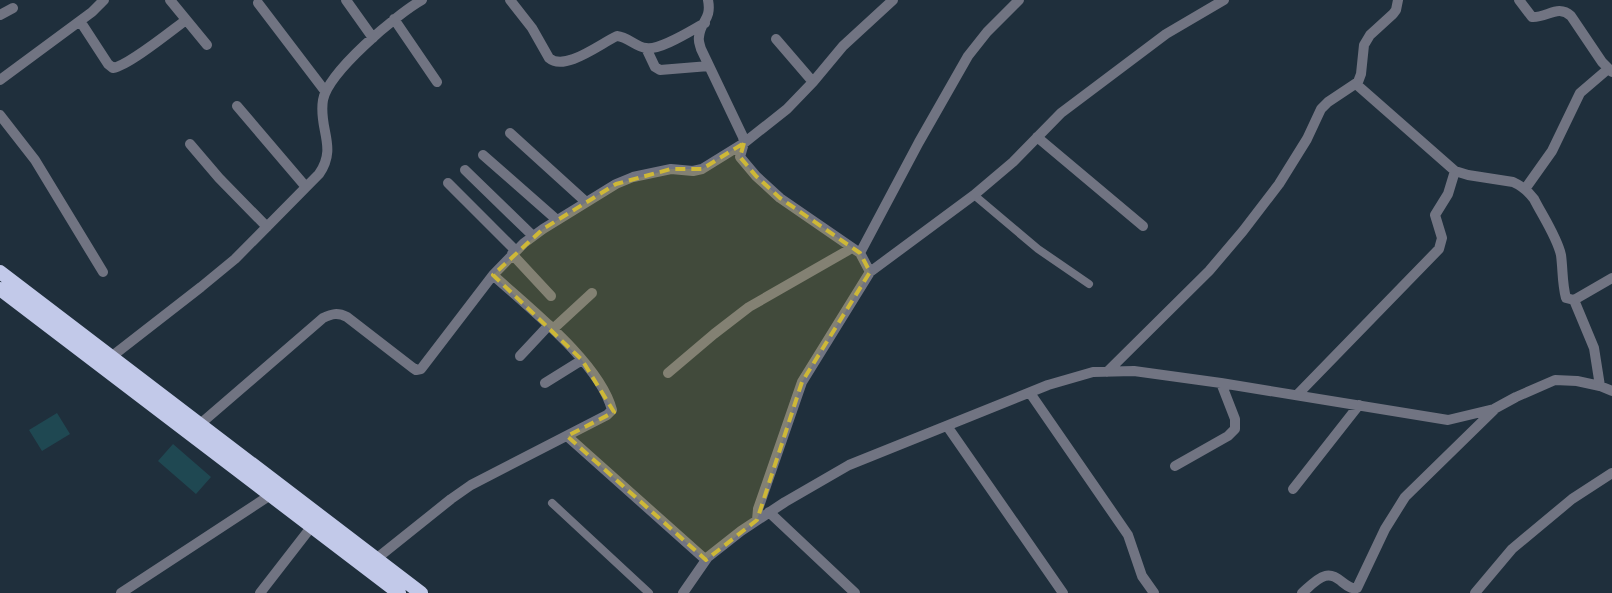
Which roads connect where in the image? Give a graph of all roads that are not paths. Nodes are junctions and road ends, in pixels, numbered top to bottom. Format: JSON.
{"nodes":[{"id":1,"x":170,"y":0,"type":"edge"},
{"id":2,"x":346,"y":0,"type":"edge"},
{"id":3,"x":422,"y":0,"type":"edge"},
{"id":4,"x":510,"y":0,"type":"edge"},
{"id":5,"x":708,"y":0,"type":"edge"},
{"id":6,"x":893,"y":0,"type":"edge"},
{"id":7,"x":1019,"y":0,"type":"edge"},
{"id":8,"x":1224,"y":0,"type":"edge"},
{"id":9,"x":1398,"y":0,"type":"edge"},
{"id":10,"x":1519,"y":0,"type":"edge"},
{"id":11,"x":97,"y":2,"type":"edge"},
{"id":12,"x":258,"y":3,"type":"dead end"},
{"id":13,"x":1561,"y":5,"type":"edge"},
{"id":14,"x":13,"y":8,"type":"dead end"},
{"id":15,"x":0,"y":15,"type":"edge"},
{"id":16,"x":394,"y":19,"type":"junction"},
{"id":17,"x":186,"y":20,"type":"junction"},
{"id":18,"x":80,"y":21,"type":"junction"},
{"id":19,"x":705,"y":23,"type":"junction"},
{"id":20,"x":373,"y":38,"type":"junction"},
{"id":21,"x":776,"y":39,"type":"dead end"},
{"id":22,"x":207,"y":45,"type":"dead end"},
{"id":23,"x":646,"y":48,"type":"junction"},
{"id":24,"x":709,"y":66,"type":"junction"},
{"id":25,"x":1610,"y":71,"type":"edge"},
{"id":26,"x":0,"y":80,"type":"edge"},
{"id":27,"x":437,"y":82,"type":"dead end"},
{"id":28,"x":813,"y":82,"type":"junction"},
{"id":29,"x":1356,"y":84,"type":"junction"},
{"id":30,"x":325,"y":91,"type":"junction"},
{"id":31,"x":237,"y":106,"type":"dead end"},
{"id":32,"x":0,"y":116,"type":"edge"},
{"id":33,"x":510,"y":133,"type":"dead end"},
{"id":34,"x":1037,"y":137,"type":"junction"},
{"id":35,"x":744,"y":143,"type":"junction"},
{"id":36,"x":190,"y":144,"type":"dead end"},
{"id":37,"x":483,"y":155,"type":"dead end"},
{"id":38,"x":465,"y":170,"type":"dead end"},
{"id":39,"x":1455,"y":171,"type":"junction"},
{"id":40,"x":448,"y":183,"type":"dead end"},
{"id":41,"x":306,"y":187,"type":"junction"},
{"id":42,"x":1525,"y":189,"type":"junction"},
{"id":43,"x":974,"y":195,"type":"junction"},
{"id":44,"x":586,"y":202,"type":"junction"},
{"id":45,"x":557,"y":220,"type":"junction"},
{"id":46,"x":1143,"y":226,"type":"dead end"},
{"id":47,"x":267,"y":227,"type":"junction"},
{"id":48,"x":533,"y":236,"type":"junction"},
{"id":49,"x":856,"y":250,"type":"junction"},
{"id":50,"x":513,"y":252,"type":"junction"},
{"id":51,"x":0,"y":272,"type":"edge"},
{"id":52,"x":103,"y":272,"type":"dead end"},
{"id":53,"x":870,"y":272,"type":"junction"},
{"id":54,"x":493,"y":275,"type":"junction"},
{"id":55,"x":1612,"y":278,"type":"edge"},
{"id":56,"x":1089,"y":284,"type":"dead end"},
{"id":57,"x":0,"y":289,"type":"edge"},
{"id":58,"x":592,"y":294,"type":"dead end"},
{"id":59,"x":551,"y":296,"type":"dead end"},
{"id":60,"x":1574,"y":300,"type":"junction"},
{"id":61,"x":551,"y":327,"type":"junction"},
{"id":62,"x":520,"y":356,"type":"dead end"},
{"id":63,"x":111,"y":357,"type":"junction"},
{"id":64,"x":582,"y":360,"type":"junction"},
{"id":65,"x":1107,"y":372,"type":"junction"},
{"id":66,"x":668,"y":373,"type":"dead end"},
{"id":67,"x":546,"y":383,"type":"dead end"},
{"id":68,"x":1221,"y":383,"type":"junction"},
{"id":69,"x":1600,"y":386,"type":"junction"},
{"id":70,"x":1612,"y":391,"type":"edge"},
{"id":71,"x":1030,"y":393,"type":"junction"},
{"id":72,"x":1297,"y":395,"type":"junction"},
{"id":73,"x":1359,"y":405,"type":"junction"},
{"id":74,"x":1494,"y":409,"type":"junction"},
{"id":75,"x":199,"y":425,"type":"junction"},
{"id":76,"x":947,"y":426,"type":"junction"},
{"id":77,"x":567,"y":436,"type":"junction"},
{"id":78,"x":1175,"y":466,"type":"dead end"},
{"id":79,"x":1612,"y":473,"type":"edge"},
{"id":80,"x":1293,"y":490,"type":"dead end"},
{"id":81,"x":277,"y":491,"type":"junction"},
{"id":82,"x":552,"y":503,"type":"dead end"},
{"id":83,"x":770,"y":512,"type":"junction"},
{"id":84,"x":757,"y":520,"type":"junction"},
{"id":85,"x":312,"y":526,"type":"junction"},
{"id":86,"x":376,"y":559,"type":"junction"},
{"id":87,"x":706,"y":560,"type":"junction"},
{"id":88,"x":121,"y":593,"type":"edge"},
{"id":89,"x":260,"y":593,"type":"edge"},
{"id":90,"x":399,"y":593,"type":"edge"},
{"id":91,"x":421,"y":593,"type":"edge"},
{"id":92,"x":649,"y":593,"type":"edge"},
{"id":93,"x":683,"y":593,"type":"edge"},
{"id":94,"x":856,"y":593,"type":"edge"},
{"id":95,"x":1063,"y":593,"type":"edge"},
{"id":96,"x":1154,"y":593,"type":"edge"},
{"id":97,"x":1302,"y":593,"type":"edge"},
{"id":98,"x":1475,"y":593,"type":"edge"}],
"edges":[{"from":1,"to":17,"type":"street"},
{"from":2,"to":20,"type":"street"},
{"from":3,"to":16,"type":"street"},
{"from":4,"to":23,"type":"street"},
{"from":5,"to":19,"type":"street"},
{"from":6,"to":28,"type":"street"},
{"from":7,"to":49,"type":"street"},
{"from":8,"to":34,"type":"street"},
{"from":9,"to":29,"type":"street"},
{"from":10,"to":13,"type":"street"},
{"from":11,"to":18,"type":"street"},
{"from":12,"to":30,"type":"street"},
{"from":13,"to":25,"type":"street"},
{"from":14,"to":15,"type":"street"},
{"from":16,"to":20,"type":"street"},
{"from":16,"to":27,"type":"street"},
{"from":17,"to":18,"type":"street"},
{"from":17,"to":22,"type":"street"},
{"from":18,"to":26,"type":"street"},
{"from":19,"to":23,"type":"street"},
{"from":19,"to":24,"type":"street"},
{"from":20,"to":30,"type":"street"},
{"from":21,"to":28,"type":"street"},
{"from":23,"to":24,"type":"street"},
{"from":24,"to":35,"type":"street"},
{"from":25,"to":42,"type":"street"},
{"from":28,"to":35,"type":"street"},
{"from":29,"to":39,"type":"street"},
{"from":29,"to":65,"type":"street"},
{"from":30,"to":41,"type":"street"},
{"from":31,"to":41,"type":"street"},
{"from":32,"to":52,"type":"street"},
{"from":33,"to":44,"type":"street"},
{"from":34,"to":43,"type":"street"},
{"from":34,"to":46,"type":"street"},
{"from":35,"to":44,"type":"street"},
{"from":35,"to":49,"type":"street"},
{"from":36,"to":47,"type":"street"},
{"from":37,"to":45,"type":"street"},
{"from":38,"to":48,"type":"street"},
{"from":39,"to":42,"type":"street"},
{"from":39,"to":72,"type":"street"},
{"from":40,"to":50,"type":"street"},
{"from":41,"to":47,"type":"street"},
{"from":42,"to":60,"type":"street"},
{"from":43,"to":53,"type":"street"},
{"from":43,"to":56,"type":"lane"},
{"from":44,"to":45,"type":"street"},
{"from":45,"to":48,"type":"street"},
{"from":47,"to":63,"type":"street"},
{"from":48,"to":50,"type":"street"},
{"from":49,"to":53,"type":"street"},
{"from":49,"to":66,"type":"street"},
{"from":50,"to":54,"type":"street"},
{"from":50,"to":59,"type":"street"},
{"from":51,"to":63,"type":"highway"},
{"from":53,"to":84,"type":"street"},
{"from":54,"to":61,"type":"street"},
{"from":54,"to":75,"type":"street"},
{"from":55,"to":60,"type":"street"},
{"from":57,"to":81,"type":"highway"},
{"from":58,"to":61,"type":"street"},
{"from":60,"to":69,"type":"street"},
{"from":61,"to":62,"type":"street"},
{"from":61,"to":64,"type":"street"},
{"from":63,"to":75,"type":"highway"},
{"from":64,"to":67,"type":"street"},
{"from":64,"to":77,"type":"street"},
{"from":65,"to":68,"type":"street"},
{"from":65,"to":71,"type":"street"},
{"from":68,"to":72,"type":"street"},
{"from":68,"to":78,"type":"street"},
{"from":69,"to":70,"type":"street"},
{"from":69,"to":74,"type":"street"},
{"from":71,"to":76,"type":"street"},
{"from":71,"to":96,"type":"street"},
{"from":72,"to":73,"type":"street"},
{"from":73,"to":74,"type":"street"},
{"from":73,"to":80,"type":"street"},
{"from":74,"to":97,"type":"street"},
{"from":75,"to":81,"type":"highway"},
{"from":76,"to":83,"type":"street"},
{"from":76,"to":95,"type":"street"},
{"from":77,"to":86,"type":"street"},
{"from":77,"to":87,"type":"street"},
{"from":79,"to":98,"type":"street"},
{"from":81,"to":85,"type":"highway"},
{"from":81,"to":86,"type":"highway"},
{"from":81,"to":88,"type":"street"},
{"from":82,"to":92,"type":"lane"},
{"from":83,"to":84,"type":"street"},
{"from":83,"to":94,"type":"street"},
{"from":84,"to":87,"type":"street"},
{"from":85,"to":89,"type":"street"},
{"from":85,"to":90,"type":"highway"},
{"from":86,"to":91,"type":"highway"},
{"from":87,"to":93,"type":"street"}]}
